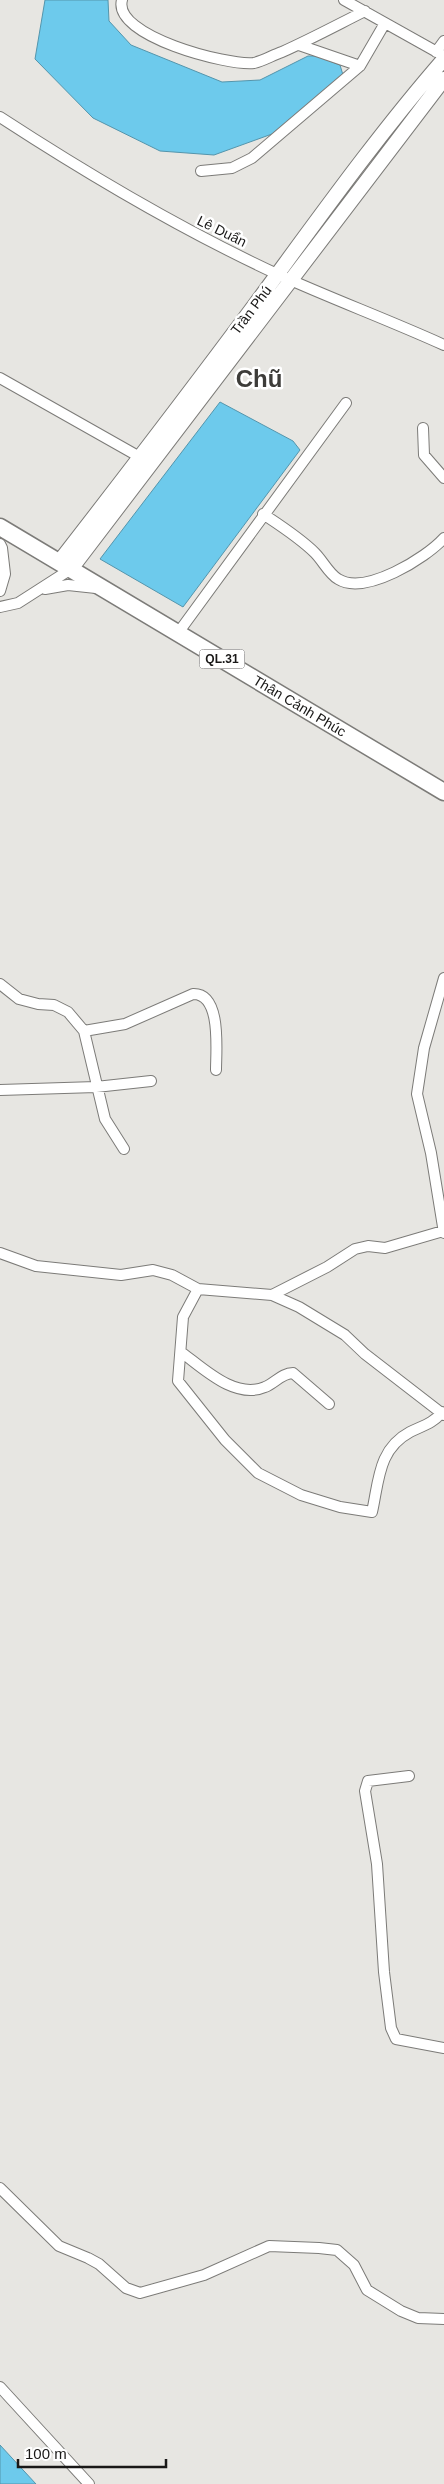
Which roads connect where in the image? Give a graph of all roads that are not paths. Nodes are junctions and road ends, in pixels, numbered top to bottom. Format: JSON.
{"nodes":[{"id":1,"x":122,"y":0,"type":"edge"},
{"id":2,"x":344,"y":0,"type":"edge"},
{"id":3,"x":365,"y":11,"type":"junction"},
{"id":4,"x":385,"y":23,"type":"junction"},
{"id":5,"x":444,"y":41,"type":"edge"},
{"id":6,"x":299,"y":44,"type":"junction"},
{"id":7,"x":441,"y":56,"type":"edge"},
{"id":8,"x":360,"y":66,"type":"junction"},
{"id":9,"x":444,"y":79,"type":"edge"},
{"id":10,"x":0,"y":117,"type":"edge"},
{"id":11,"x":201,"y":171,"type":"dead end"},
{"id":12,"x":277,"y":274,"type":"junction"},
{"id":13,"x":291,"y":280,"type":"junction"},
{"id":14,"x":444,"y":345,"type":"edge"},
{"id":15,"x":0,"y":378,"type":"edge"},
{"id":16,"x":346,"y":403,"type":"dead end"},
{"id":17,"x":423,"y":428,"type":"dead end"},
{"id":18,"x":146,"y":460,"type":"junction"},
{"id":19,"x":444,"y":478,"type":"edge"},
{"id":20,"x":264,"y":514,"type":"junction"},
{"id":21,"x":0,"y":527,"type":"edge"},
{"id":22,"x":444,"y":538,"type":"edge"},
{"id":23,"x":0,"y":544,"type":"edge"},
{"id":24,"x":65,"y":566,"type":"junction"},
{"id":25,"x":102,"y":588,"type":"junction"},
{"id":26,"x":42,"y":589,"type":"junction"},
{"id":27,"x":0,"y":591,"type":"edge"},
{"id":28,"x":0,"y":607,"type":"edge"},
{"id":29,"x":178,"y":633,"type":"junction"},
{"id":30,"x":444,"y":792,"type":"edge"},
{"id":31,"x":444,"y":978,"type":"edge"},
{"id":32,"x":0,"y":984,"type":"edge"},
{"id":33,"x":84,"y":1031,"type":"junction"},
{"id":34,"x":216,"y":1070,"type":"dead end"},
{"id":35,"x":151,"y":1081,"type":"dead end"},
{"id":36,"x":96,"y":1088,"type":"junction"},
{"id":37,"x":0,"y":1090,"type":"edge"},
{"id":38,"x":124,"y":1149,"type":"dead end"},
{"id":39,"x":444,"y":1232,"type":"edge"},
{"id":40,"x":0,"y":1253,"type":"edge"},
{"id":41,"x":198,"y":1289,"type":"junction"},
{"id":42,"x":272,"y":1295,"type":"junction"},
{"id":43,"x":181,"y":1352,"type":"junction"},
{"id":44,"x":329,"y":1404,"type":"dead end"},
{"id":45,"x":443,"y":1414,"type":"edge"},
{"id":46,"x":409,"y":1776,"type":"dead end"},
{"id":47,"x":444,"y":2048,"type":"edge"},
{"id":48,"x":0,"y":2188,"type":"edge"},
{"id":49,"x":444,"y":2319,"type":"edge"},
{"id":50,"x":0,"y":2387,"type":"edge"},
{"id":51,"x":89,"y":2484,"type":"edge"}],
"edges":[{"from":1,"to":6,"type":"street"},
{"from":2,"to":3,"type":"street"},
{"from":3,"to":4,"type":"street"},
{"from":3,"to":6,"type":"street"},
{"from":4,"to":7,"type":"street"},
{"from":4,"to":8,"type":"street"},
{"from":5,"to":7,"type":"street","name":"Trần Phú"},
{"from":6,"to":8,"type":"street"},
{"from":7,"to":12,"type":"main road","name":"Trần Phú"},
{"from":8,"to":11,"type":"street"},
{"from":9,"to":13,"type":"main road","name":"Trần Phú"},
{"from":10,"to":12,"type":"street","name":"Lê Duẩn"},
{"from":12,"to":13,"type":"street","name":"Lê Duẩn"},
{"from":12,"to":18,"type":"main road","name":"Trần Phú"},
{"from":13,"to":14,"type":"street","name":"Lê Duẩn"},
{"from":13,"to":18,"type":"main road","name":"Trần Phú"},
{"from":15,"to":18,"type":"street"},
{"from":16,"to":20,"type":"street"},
{"from":17,"to":19,"type":"street"},
{"from":18,"to":24,"type":"main road","name":"Trần Phú"},
{"from":20,"to":22,"type":"street"},
{"from":20,"to":29,"type":"street"},
{"from":21,"to":24,"type":"highway","name":"Thân Cảnh Phúc","number":"QL.31"},
{"from":23,"to":27,"type":"street"},
{"from":24,"to":25,"type":"highway","name":"Thân Cảnh Phúc","number":"QL.31"},
{"from":24,"to":26,"type":"street"},
{"from":25,"to":26,"type":"street"},
{"from":25,"to":29,"type":"highway","name":"Thân Cảnh Phúc","number":"QL.31"},
{"from":26,"to":28,"type":"street"},
{"from":29,"to":30,"type":"highway","name":"Thân Cảnh Phúc","number":"QL.31"},
{"from":31,"to":39,"type":"street"},
{"from":32,"to":33,"type":"street"},
{"from":33,"to":34,"type":"street"},
{"from":33,"to":36,"type":"street"},
{"from":35,"to":36,"type":"street"},
{"from":36,"to":37,"type":"street"},
{"from":36,"to":38,"type":"street"},
{"from":39,"to":42,"type":"street"},
{"from":40,"to":41,"type":"street"},
{"from":41,"to":42,"type":"street"},
{"from":41,"to":43,"type":"street"},
{"from":42,"to":45,"type":"street"},
{"from":43,"to":44,"type":"street"},
{"from":43,"to":45,"type":"street"},
{"from":46,"to":47,"type":"street"},
{"from":48,"to":49,"type":"street"},
{"from":50,"to":51,"type":"street"}]}
